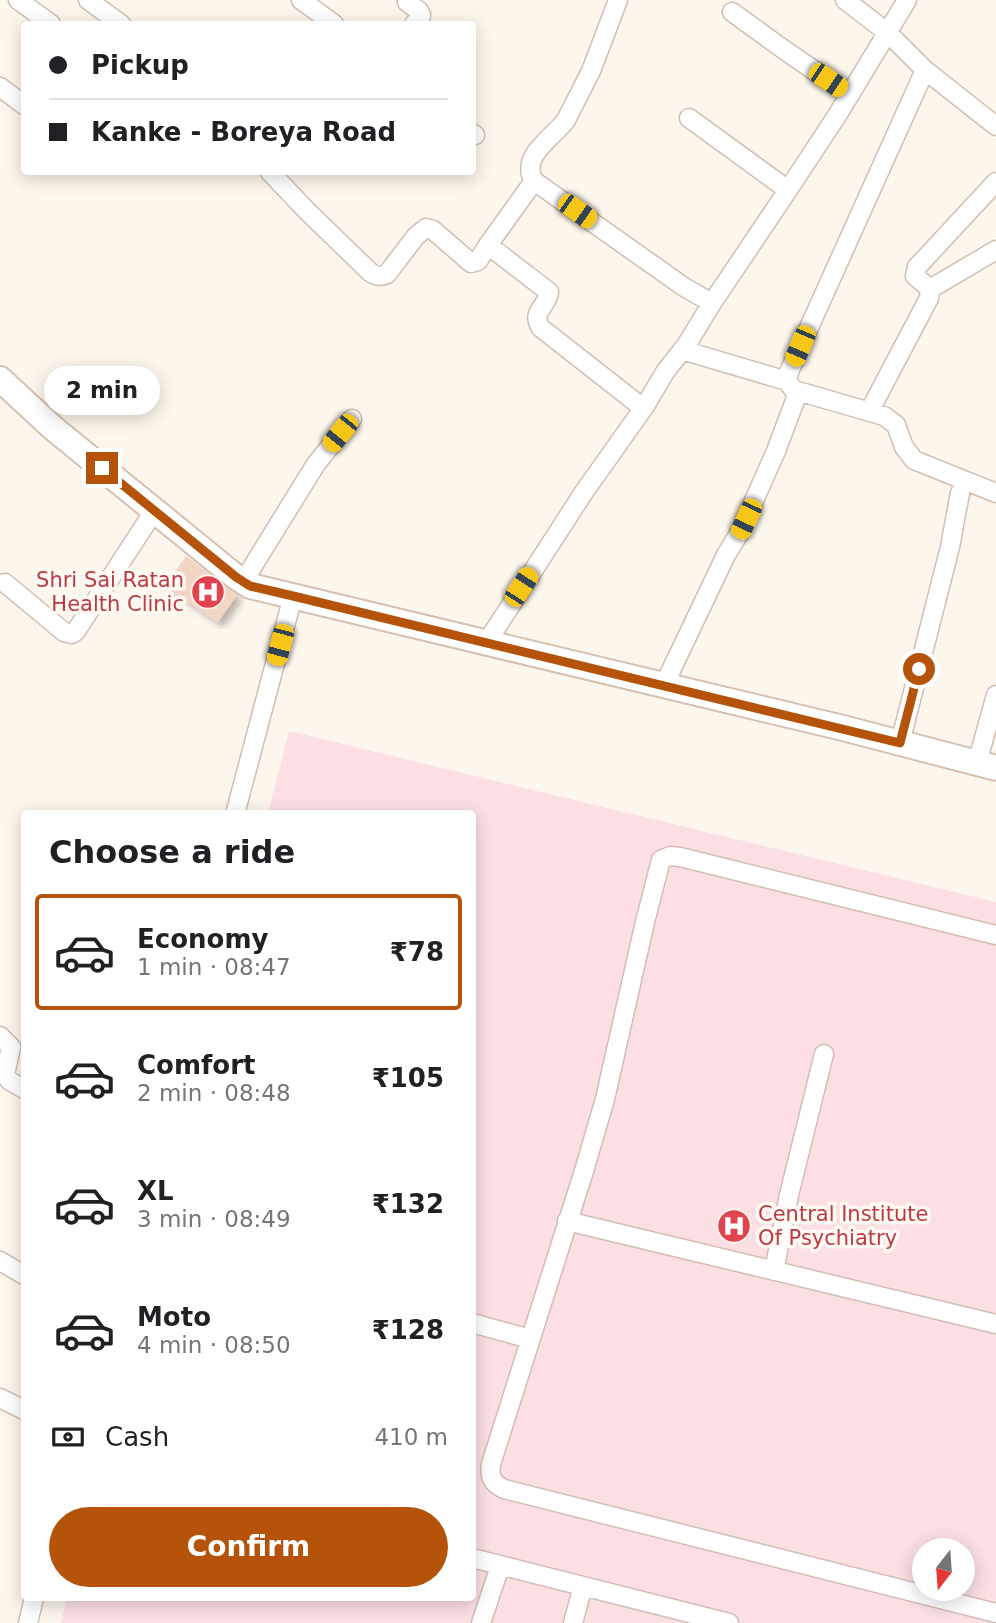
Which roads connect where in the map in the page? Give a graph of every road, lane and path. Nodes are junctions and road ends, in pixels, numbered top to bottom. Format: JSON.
{"nodes":[{"id":1,"x":18,"y":0,"type":"edge"},
{"id":2,"x":88,"y":0,"type":"edge"},
{"id":3,"x":301,"y":0,"type":"edge"},
{"id":4,"x":407,"y":0,"type":"edge"},
{"id":5,"x":618,"y":0,"type":"edge"},
{"id":6,"x":845,"y":0,"type":"edge"},
{"id":7,"x":907,"y":0,"type":"edge"},
{"id":8,"x":732,"y":12,"type":"dead end"},
{"id":9,"x":47,"y":21,"type":"edge"},
{"id":10,"x":117,"y":21,"type":"edge"},
{"id":11,"x":330,"y":21,"type":"edge"},
{"id":12,"x":418,"y":21,"type":"edge"},
{"id":13,"x":888,"y":33,"type":"junction"},
{"id":14,"x":925,"y":70,"type":"junction"},
{"id":15,"x":0,"y":87,"type":"edge"},
{"id":16,"x":850,"y":95,"type":"junction"},
{"id":17,"x":21,"y":103,"type":"edge"},
{"id":18,"x":689,"y":118,"type":"dead end"},
{"id":19,"x":996,"y":126,"type":"edge"},
{"id":20,"x":273,"y":175,"type":"edge"},
{"id":21,"x":534,"y":181,"type":"junction"},
{"id":22,"x":996,"y":182,"type":"edge"},
{"id":23,"x":788,"y":190,"type":"junction"},
{"id":24,"x":488,"y":245,"type":"junction"},
{"id":25,"x":996,"y":250,"type":"edge"},
{"id":26,"x":930,"y":289,"type":"junction"},
{"id":27,"x":712,"y":303,"type":"junction"},
{"id":28,"x":682,"y":350,"type":"junction"},
{"id":29,"x":0,"y":379,"type":"edge"},
{"id":30,"x":791,"y":386,"type":"junction"},
{"id":31,"x":643,"y":408,"type":"junction"},
{"id":32,"x":869,"y":412,"type":"junction"},
{"id":33,"x":352,"y":419,"type":"dead end"},
{"id":34,"x":960,"y":493,"type":"dead end"},
{"id":35,"x":996,"y":493,"type":"edge"},
{"id":36,"x":154,"y":511,"type":"junction"},
{"id":37,"x":243,"y":582,"type":"junction"},
{"id":38,"x":5,"y":583,"type":"dead end"},
{"id":39,"x":293,"y":596,"type":"junction"},
{"id":40,"x":487,"y":642,"type":"junction"},
{"id":41,"x":664,"y":685,"type":"junction"},
{"id":42,"x":996,"y":695,"type":"edge"},
{"id":43,"x":900,"y":743,"type":"junction"},
{"id":44,"x":987,"y":766,"type":"edge"},
{"id":45,"x":236,"y":810,"type":"edge"},
{"id":46,"x":996,"y":936,"type":"edge"},
{"id":47,"x":0,"y":1036,"type":"edge"},
{"id":48,"x":824,"y":1054,"type":"dead end"},
{"id":49,"x":21,"y":1087,"type":"edge"},
{"id":50,"x":567,"y":1221,"type":"junction"},
{"id":51,"x":0,"y":1261,"type":"edge"},
{"id":52,"x":774,"y":1271,"type":"junction"},
{"id":53,"x":21,"y":1273,"type":"edge"},
{"id":54,"x":476,"y":1324,"type":"edge"},
{"id":55,"x":996,"y":1324,"type":"edge"},
{"id":56,"x":530,"y":1339,"type":"junction"},
{"id":57,"x":0,"y":1398,"type":"edge"},
{"id":58,"x":21,"y":1408,"type":"edge"},
{"id":59,"x":476,"y":1559,"type":"edge"},
{"id":60,"x":500,"y":1566,"type":"junction"},
{"id":61,"x":583,"y":1586,"type":"junction"},
{"id":62,"x":33,"y":1601,"type":"edge"},
{"id":63,"x":996,"y":1613,"type":"edge"},
{"id":64,"x":28,"y":1623,"type":"edge"},
{"id":65,"x":481,"y":1623,"type":"edge"},
{"id":66,"x":573,"y":1623,"type":"edge"},
{"id":67,"x":729,"y":1623,"type":"edge"}],
"edges":[{"from":1,"to":9,"type":"street"},
{"from":2,"to":10,"type":"street"},
{"from":3,"to":11,"type":"street"},
{"from":4,"to":12,"type":"street"},
{"from":5,"to":21,"type":"street"},
{"from":6,"to":13,"type":"street"},
{"from":7,"to":13,"type":"street"},
{"from":8,"to":16,"type":"street"},
{"from":13,"to":14,"type":"street"},
{"from":13,"to":16,"type":"street"},
{"from":14,"to":19,"type":"street"},
{"from":14,"to":30,"type":"street"},
{"from":15,"to":17,"type":"street"},
{"from":16,"to":23,"type":"street"},
{"from":18,"to":23,"type":"street"},
{"from":20,"to":24,"type":"street"},
{"from":21,"to":24,"type":"street"},
{"from":21,"to":27,"type":"street"},
{"from":22,"to":26,"type":"street"},
{"from":23,"to":27,"type":"street"},
{"from":24,"to":31,"type":"street"},
{"from":25,"to":26,"type":"street"},
{"from":26,"to":32,"type":"street"},
{"from":27,"to":28,"type":"street"},
{"from":28,"to":30,"type":"street"},
{"from":28,"to":31,"type":"street"},
{"from":29,"to":36,"type":"street"},
{"from":30,"to":32,"type":"street"},
{"from":30,"to":41,"type":"street"},
{"from":31,"to":40,"type":"street"},
{"from":32,"to":35,"type":"street"},
{"from":33,"to":37,"type":"street"},
{"from":34,"to":43,"type":"street"},
{"from":36,"to":37,"type":"street"},
{"from":36,"to":38,"type":"street"},
{"from":37,"to":39,"type":"street"},
{"from":39,"to":40,"type":"street"},
{"from":39,"to":45,"type":"street"},
{"from":40,"to":41,"type":"street"},
{"from":41,"to":43,"type":"street"},
{"from":42,"to":44,"type":"street"},
{"from":43,"to":44,"type":"street"},
{"from":46,"to":50,"type":"street"},
{"from":47,"to":49,"type":"street"},
{"from":48,"to":52,"type":"street"},
{"from":50,"to":52,"type":"street"},
{"from":50,"to":56,"type":"street"},
{"from":51,"to":53,"type":"street"},
{"from":52,"to":55,"type":"street"},
{"from":54,"to":56,"type":"street"},
{"from":56,"to":63,"type":"street"},
{"from":57,"to":58,"type":"street"},
{"from":59,"to":60,"type":"street"},
{"from":60,"to":61,"type":"street"},
{"from":60,"to":65,"type":"street"},
{"from":61,"to":66,"type":"street"},
{"from":61,"to":67,"type":"street"},
{"from":62,"to":64,"type":"street"}]}
